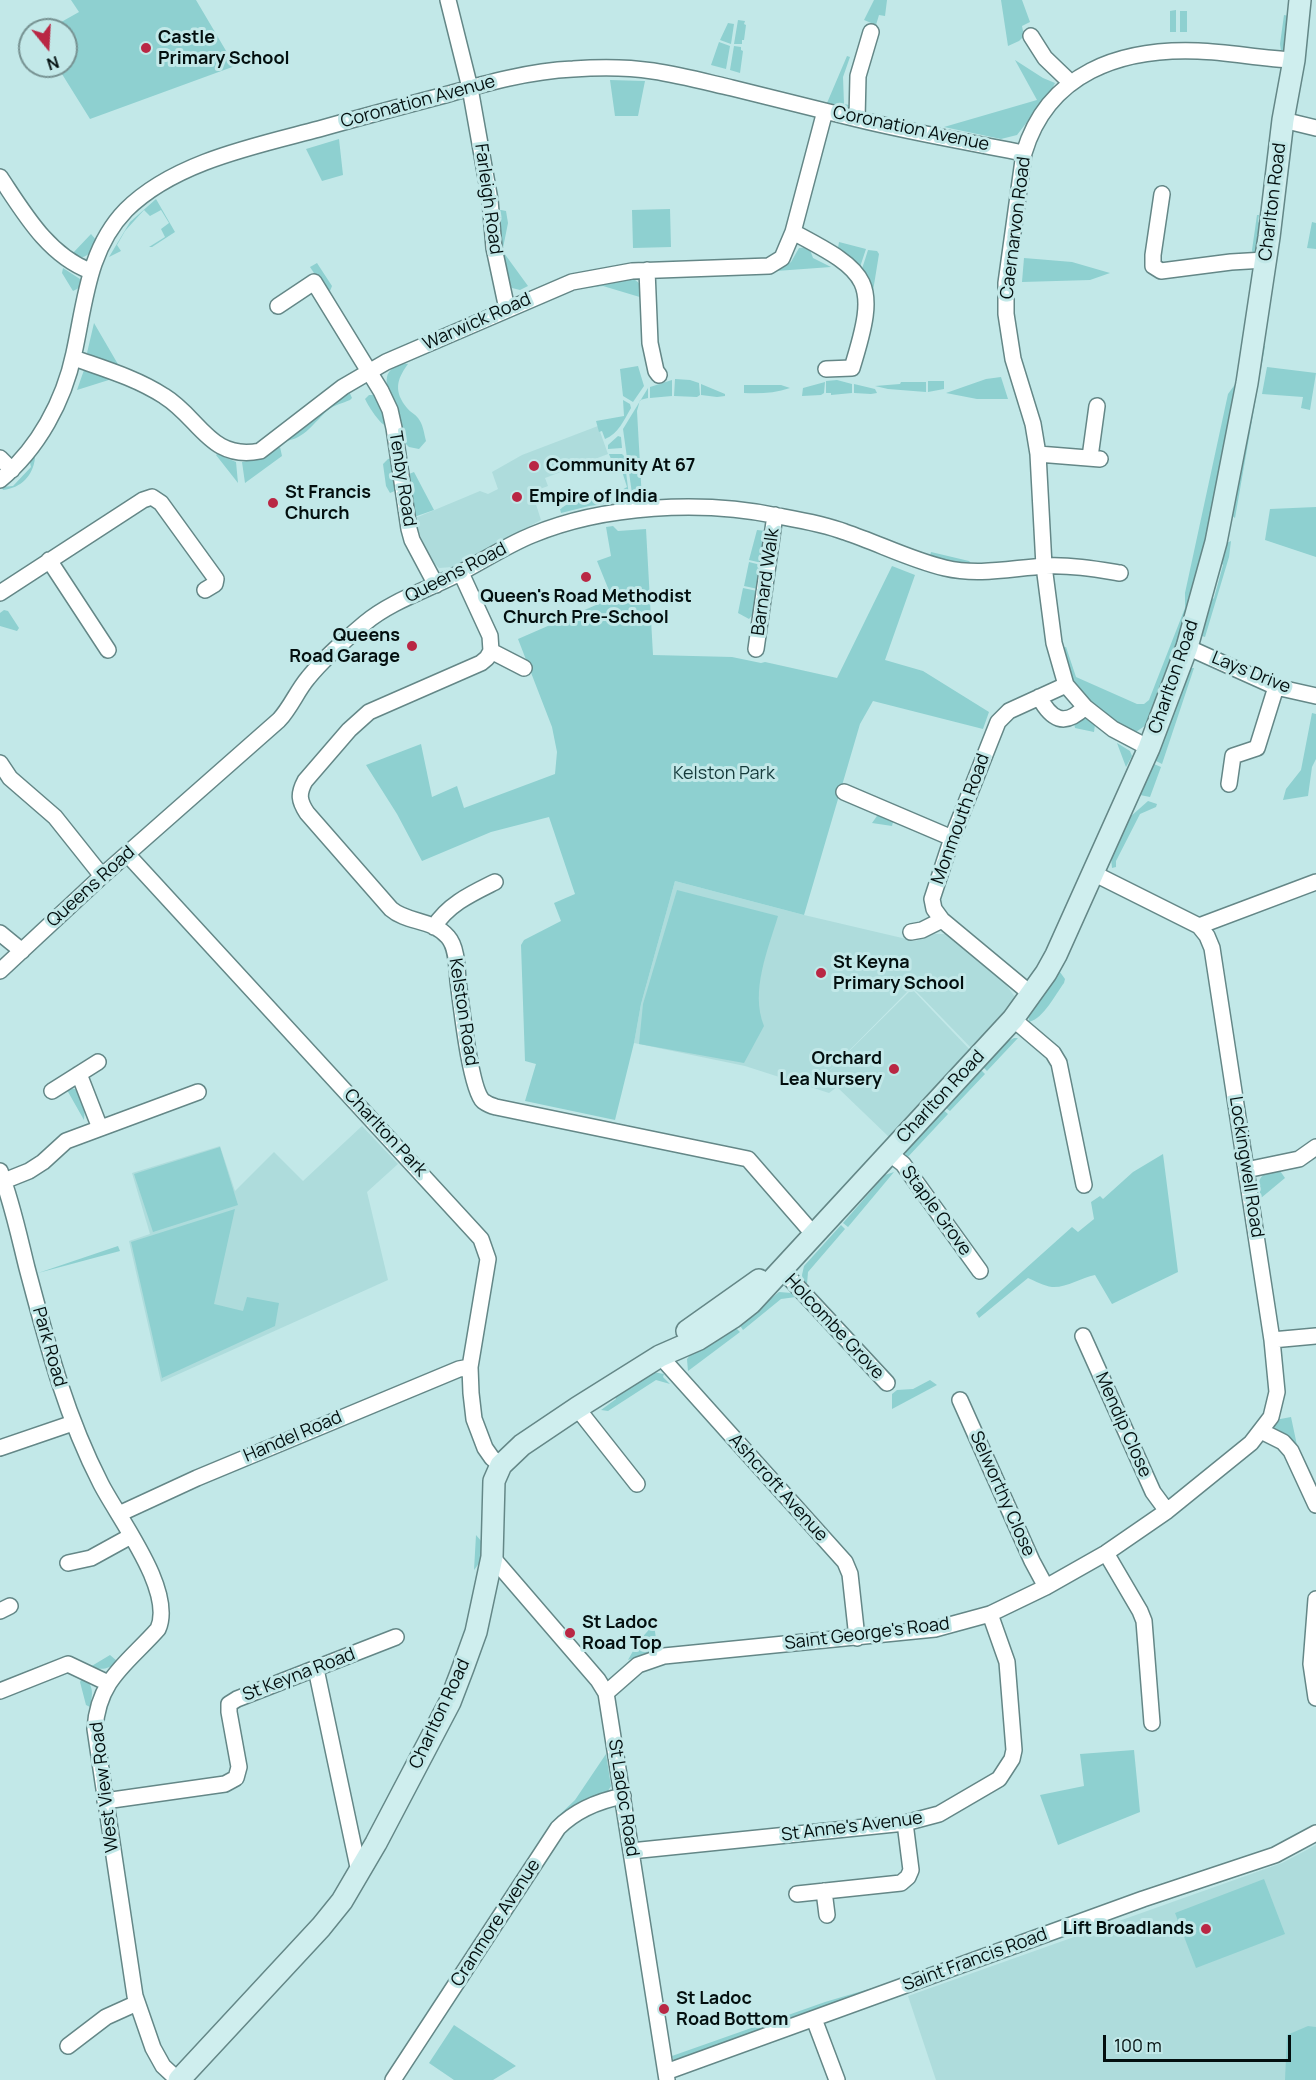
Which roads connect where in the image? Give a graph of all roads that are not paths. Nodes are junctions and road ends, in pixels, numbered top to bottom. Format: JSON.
{"nodes":[{"id":1,"x":448,"y":0,"type":"edge"},
{"id":2,"x":1300,"y":0,"type":"edge"},
{"id":3,"x":871,"y":32,"type":"dead end"},
{"id":4,"x":1031,"y":36,"type":"dead end"},
{"id":5,"x":1294,"y":60,"type":"junction"},
{"id":6,"x":1070,"y":82,"type":"junction"},
{"id":7,"x":470,"y":88,"type":"junction"},
{"id":8,"x":825,"y":111,"type":"junction"},
{"id":9,"x":857,"y":119,"type":"junction"},
{"id":10,"x":1283,"y":120,"type":"junction"},
{"id":11,"x":1316,"y":128,"type":"edge"},
{"id":12,"x":1024,"y":153,"type":"junction"},
{"id":13,"x":0,"y":177,"type":"edge"},
{"id":14,"x":1162,"y":194,"type":"dead end"},
{"id":15,"x":793,"y":232,"type":"junction"},
{"id":16,"x":1265,"y":260,"type":"junction"},
{"id":17,"x":647,"y":270,"type":"junction"},
{"id":18,"x":90,"y":271,"type":"junction"},
{"id":19,"x":279,"y":306,"type":"dead end"},
{"id":20,"x":507,"y":309,"type":"junction"},
{"id":21,"x":74,"y":358,"type":"junction"},
{"id":22,"x":826,"y":369,"type":"dead end"},
{"id":23,"x":369,"y":372,"type":"junction"},
{"id":24,"x":659,"y":375,"type":"dead end"},
{"id":25,"x":1097,"y":406,"type":"dead end"},
{"id":26,"x":1038,"y":454,"type":"junction"},
{"id":27,"x":0,"y":458,"type":"edge"},
{"id":28,"x":6,"y":475,"type":"edge"},
{"id":29,"x":775,"y":515,"type":"junction"},
{"id":30,"x":49,"y":560,"type":"junction"},
{"id":31,"x":1044,"y":566,"type":"junction"},
{"id":32,"x":461,"y":573,"type":"junction"},
{"id":33,"x":1120,"y":573,"type":"dead end"},
{"id":34,"x":436,"y":585,"type":"junction"},
{"id":35,"x":205,"y":591,"type":"dead end"},
{"id":36,"x":0,"y":593,"type":"edge"},
{"id":37,"x":1187,"y":647,"type":"junction"},
{"id":38,"x":756,"y":649,"type":"dead end"},
{"id":39,"x":108,"y":650,"type":"dead end"},
{"id":40,"x":490,"y":651,"type":"junction"},
{"id":41,"x":524,"y":668,"type":"dead end"},
{"id":42,"x":1066,"y":685,"type":"junction"},
{"id":43,"x":1276,"y":687,"type":"junction"},
{"id":44,"x":1316,"y":696,"type":"edge"},
{"id":45,"x":1039,"y":697,"type":"junction"},
{"id":46,"x":1084,"y":707,"type":"junction"},
{"id":47,"x":1149,"y":748,"type":"junction"},
{"id":48,"x":0,"y":764,"type":"edge"},
{"id":49,"x":5,"y":782,"type":"edge"},
{"id":50,"x":1229,"y":784,"type":"dead end"},
{"id":51,"x":844,"y":792,"type":"dead end"},
{"id":52,"x":952,"y":838,"type":"junction"},
{"id":53,"x":127,"y":854,"type":"junction"},
{"id":54,"x":1093,"y":873,"type":"junction"},
{"id":55,"x":102,"y":876,"type":"junction"},
{"id":56,"x":495,"y":882,"type":"dead end"},
{"id":57,"x":1316,"y":882,"type":"edge"},
{"id":58,"x":942,"y":920,"type":"junction"},
{"id":59,"x":1199,"y":926,"type":"junction"},
{"id":60,"x":434,"y":927,"type":"junction"},
{"id":61,"x":911,"y":932,"type":"dead end"},
{"id":62,"x":0,"y":933,"type":"edge"},
{"id":63,"x":22,"y":951,"type":"junction"},
{"id":64,"x":0,"y":971,"type":"edge"},
{"id":65,"x":1030,"y":994,"type":"junction"},
{"id":66,"x":1013,"y":1019,"type":"junction"},
{"id":67,"x":98,"y":1062,"type":"dead end"},
{"id":68,"x":79,"y":1074,"type":"junction"},
{"id":69,"x":52,"y":1090,"type":"dead end"},
{"id":70,"x":191,"y":1099,"type":"dead end"},
{"id":71,"x":100,"y":1128,"type":"junction"},
{"id":72,"x":1316,"y":1147,"type":"edge"},
{"id":73,"x":889,"y":1153,"type":"junction"},
{"id":74,"x":1246,"y":1170,"type":"junction"},
{"id":75,"x":2,"y":1176,"type":"edge"},
{"id":76,"x":1084,"y":1185,"type":"dead end"},
{"id":77,"x":5,"y":1203,"type":"edge"},
{"id":78,"x":809,"y":1242,"type":"junction"},
{"id":79,"x":782,"y":1270,"type":"junction"},
{"id":80,"x":980,"y":1271,"type":"dead end"},
{"id":81,"x":1083,"y":1336,"type":"dead end"},
{"id":82,"x":1316,"y":1336,"type":"edge"},
{"id":83,"x":1272,"y":1340,"type":"junction"},
{"id":84,"x":660,"y":1356,"type":"junction"},
{"id":85,"x":470,"y":1366,"type":"junction"},
{"id":86,"x":887,"y":1383,"type":"dead end"},
{"id":87,"x":960,"y":1400,"type":"dead end"},
{"id":88,"x":578,"y":1408,"type":"junction"},
{"id":89,"x":73,"y":1423,"type":"junction"},
{"id":90,"x":1261,"y":1431,"type":"junction"},
{"id":91,"x":0,"y":1448,"type":"edge"},
{"id":92,"x":501,"y":1465,"type":"junction"},
{"id":93,"x":637,"y":1484,"type":"dead end"},
{"id":94,"x":1316,"y":1505,"type":"edge"},
{"id":95,"x":1167,"y":1511,"type":"junction"},
{"id":96,"x":119,"y":1514,"type":"junction"},
{"id":97,"x":131,"y":1536,"type":"junction"},
{"id":98,"x":1106,"y":1553,"type":"junction"},
{"id":99,"x":492,"y":1557,"type":"junction"},
{"id":100,"x":68,"y":1563,"type":"dead end"},
{"id":101,"x":1046,"y":1587,"type":"junction"},
{"id":102,"x":1316,"y":1599,"type":"edge"},
{"id":103,"x":990,"y":1614,"type":"junction"},
{"id":104,"x":396,"y":1637,"type":"dead end"},
{"id":105,"x":857,"y":1638,"type":"junction"},
{"id":106,"x":316,"y":1669,"type":"junction"},
{"id":107,"x":108,"y":1683,"type":"junction"},
{"id":108,"x":0,"y":1691,"type":"edge"},
{"id":109,"x":606,"y":1693,"type":"junction"},
{"id":110,"x":1316,"y":1698,"type":"edge"},
{"id":111,"x":1152,"y":1723,"type":"dead end"},
{"id":112,"x":623,"y":1796,"type":"junction"},
{"id":113,"x":105,"y":1801,"type":"junction"},
{"id":114,"x":905,"y":1823,"type":"junction"},
{"id":115,"x":351,"y":1830,"type":"junction"},
{"id":116,"x":1316,"y":1833,"type":"edge"},
{"id":117,"x":376,"y":1843,"type":"junction"},
{"id":118,"x":631,"y":1851,"type":"junction"},
{"id":119,"x":359,"y":1872,"type":"junction"},
{"id":120,"x":824,"y":1891,"type":"junction"},
{"id":121,"x":797,"y":1894,"type":"dead end"},
{"id":122,"x":827,"y":1916,"type":"dead end"},
{"id":123,"x":137,"y":2003,"type":"junction"},
{"id":124,"x":814,"y":2019,"type":"junction"},
{"id":125,"x":68,"y":2046,"type":"dead end"},
{"id":126,"x":666,"y":2076,"type":"edge"},
{"id":127,"x":178,"y":2080,"type":"edge"},
{"id":128,"x":393,"y":2080,"type":"edge"},
{"id":129,"x":837,"y":2080,"type":"edge"}],
"edges":[{"from":1,"to":7,"type":"street","name":"Farleigh Road"},
{"from":2,"to":5,"type":"street","name":"Charlton Road"},
{"from":3,"to":9,"type":"street"},
{"from":4,"to":6,"type":"street"},
{"from":5,"to":6,"type":"street","name":"Caernarvon Road"},
{"from":5,"to":10,"type":"street","name":"Charlton Road"},
{"from":6,"to":12,"type":"street","name":"Caernarvon Road"},
{"from":7,"to":8,"type":"street","name":"Coronation Avenue"},
{"from":7,"to":18,"type":"street","name":"Coronation Avenue"},
{"from":7,"to":20,"type":"street","name":"Farleigh Road"},
{"from":8,"to":9,"type":"street","name":"Coronation Avenue"},
{"from":8,"to":15,"type":"street","name":"Warwick Road"},
{"from":9,"to":12,"type":"street","name":"Coronation Avenue"},
{"from":10,"to":11,"type":"street"},
{"from":10,"to":16,"type":"street","name":"Charlton Road"},
{"from":12,"to":26,"type":"street","name":"Caernarvon Road"},
{"from":13,"to":18,"type":"street"},
{"from":14,"to":16,"type":"street"},
{"from":15,"to":17,"type":"street","name":"Warwick Road"},
{"from":15,"to":22,"type":"street"},
{"from":16,"to":37,"type":"street","name":"Charlton Road"},
{"from":17,"to":20,"type":"street","name":"Warwick Road"},
{"from":17,"to":24,"type":"street"},
{"from":18,"to":21,"type":"street","name":"Coronation Avenue"},
{"from":19,"to":23,"type":"street","name":"Tenby Road"},
{"from":20,"to":23,"type":"street","name":"Warwick Road"},
{"from":21,"to":23,"type":"street","name":"Warwick Road"},
{"from":21,"to":28,"type":"street","name":"Coronation Avenue"},
{"from":23,"to":34,"type":"street","name":"Tenby Road"},
{"from":25,"to":26,"type":"street"},
{"from":26,"to":31,"type":"street","name":"Caernarvon Road"},
{"from":27,"to":28,"type":"street"},
{"from":29,"to":31,"type":"street","name":"Queens Road"},
{"from":29,"to":32,"type":"street","name":"Queens Road"},
{"from":29,"to":38,"type":"street","name":"Barnard Walk"},
{"from":30,"to":35,"type":"street"},
{"from":30,"to":36,"type":"street"},
{"from":30,"to":39,"type":"street"},
{"from":31,"to":33,"type":"street","name":"Queens Road"},
{"from":31,"to":42,"type":"street","name":"Caernarvon Road"},
{"from":32,"to":34,"type":"street","name":"Queens Road"},
{"from":32,"to":40,"type":"street"},
{"from":34,"to":53,"type":"street","name":"Queens Road"},
{"from":37,"to":43,"type":"street","name":"Lays Drive"},
{"from":37,"to":47,"type":"street","name":"Charlton Road"},
{"from":40,"to":41,"type":"street"},
{"from":40,"to":60,"type":"street"},
{"from":42,"to":45,"type":"street","name":"Monmouth Road"},
{"from":42,"to":46,"type":"street"},
{"from":43,"to":44,"type":"street","name":"Lays Drive"},
{"from":43,"to":50,"type":"street"},
{"from":45,"to":46,"type":"street"},
{"from":45,"to":52,"type":"street","name":"Monmouth Road"},
{"from":46,"to":47,"type":"street"},
{"from":47,"to":54,"type":"street","name":"Charlton Road"},
{"from":48,"to":49,"type":"street"},
{"from":49,"to":55,"type":"street"},
{"from":51,"to":52,"type":"street"},
{"from":52,"to":58,"type":"street","name":"Monmouth Road"},
{"from":53,"to":55,"type":"street","name":"Queens Road"},
{"from":53,"to":85,"type":"street","name":"Charlton Park"},
{"from":54,"to":59,"type":"street"},
{"from":54,"to":65,"type":"street","name":"Charlton Road"},
{"from":55,"to":63,"type":"street","name":"Queens Road"},
{"from":56,"to":60,"type":"street"},
{"from":57,"to":59,"type":"street"},
{"from":58,"to":61,"type":"street"},
{"from":58,"to":65,"type":"street"},
{"from":59,"to":74,"type":"street","name":"Lockingwell Road"},
{"from":60,"to":78,"type":"street","name":"Kelston Road"},
{"from":62,"to":63,"type":"street"},
{"from":63,"to":64,"type":"street","name":"Queens Road"},
{"from":65,"to":66,"type":"street","name":"Charlton Road"},
{"from":66,"to":73,"type":"street","name":"Charlton Road"},
{"from":66,"to":76,"type":"street"},
{"from":67,"to":68,"type":"street"},
{"from":68,"to":69,"type":"street"},
{"from":68,"to":71,"type":"street"},
{"from":70,"to":71,"type":"street"},
{"from":71,"to":75,"type":"street"},
{"from":72,"to":74,"type":"street"},
{"from":73,"to":78,"type":"street","name":"Charlton Road"},
{"from":73,"to":80,"type":"street","name":"Staple Grove"},
{"from":74,"to":83,"type":"street","name":"Lockingwell Road"},
{"from":75,"to":77,"type":"street","name":"Park Road"},
{"from":77,"to":89,"type":"street","name":"Park Road"},
{"from":78,"to":79,"type":"street","name":"Charlton Road"},
{"from":78,"to":84,"type":"street","name":"Charlton Road"},
{"from":79,"to":84,"type":"street","name":"Charlton Road"},
{"from":79,"to":86,"type":"street","name":"Holcombe Grove"},
{"from":81,"to":95,"type":"street","name":"Mendip Close"},
{"from":82,"to":83,"type":"street"},
{"from":83,"to":90,"type":"street","name":"Lockingwell Road"},
{"from":84,"to":88,"type":"street","name":"Charlton Road"},
{"from":84,"to":105,"type":"street","name":"Ashcroft Avenue"},
{"from":85,"to":92,"type":"street","name":"Charlton Park"},
{"from":85,"to":96,"type":"street","name":"Handel Road"},
{"from":87,"to":101,"type":"street","name":"Selworthy Close"},
{"from":88,"to":92,"type":"street","name":"Charlton Road"},
{"from":88,"to":93,"type":"street"},
{"from":89,"to":91,"type":"street"},
{"from":89,"to":96,"type":"street","name":"Park Road"},
{"from":90,"to":94,"type":"street"},
{"from":90,"to":95,"type":"street","name":"Saint George's Road"},
{"from":92,"to":99,"type":"street","name":"Charlton Road"},
{"from":95,"to":98,"type":"street","name":"Saint George's Road"},
{"from":96,"to":97,"type":"street","name":"West View Road"},
{"from":97,"to":100,"type":"street"},
{"from":97,"to":107,"type":"street","name":"West View Road"},
{"from":98,"to":101,"type":"street","name":"Saint George's Road"},
{"from":98,"to":111,"type":"street"},
{"from":99,"to":109,"type":"street","name":"St Ladoc Road"},
{"from":99,"to":117,"type":"street","name":"Charlton Road"},
{"from":101,"to":103,"type":"street","name":"Saint George's Road"},
{"from":102,"to":110,"type":"street"},
{"from":103,"to":105,"type":"street","name":"Saint George's Road"},
{"from":103,"to":114,"type":"street","name":"St Anne's Avenue"},
{"from":104,"to":106,"type":"street","name":"St Keyna Road"},
{"from":105,"to":109,"type":"street","name":"Saint George's Road"},
{"from":106,"to":113,"type":"street","name":"St Keyna Road"},
{"from":106,"to":115,"type":"street"},
{"from":107,"to":108,"type":"street"},
{"from":107,"to":113,"type":"street","name":"West View Road"},
{"from":109,"to":112,"type":"street","name":"St Ladoc Road"},
{"from":112,"to":118,"type":"street","name":"St Ladoc Road"},
{"from":112,"to":128,"type":"street","name":"Cranmore Avenue"},
{"from":113,"to":123,"type":"street","name":"West View Road"},
{"from":114,"to":118,"type":"street","name":"St Anne's Avenue"},
{"from":114,"to":120,"type":"street"},
{"from":115,"to":117,"type":"street"},
{"from":115,"to":119,"type":"street"},
{"from":116,"to":124,"type":"street","name":"Saint Francis Road"},
{"from":117,"to":119,"type":"street","name":"Charlton Road"},
{"from":118,"to":126,"type":"street","name":"St Ladoc Road"},
{"from":119,"to":127,"type":"street","name":"Charlton Road"},
{"from":120,"to":121,"type":"street"},
{"from":120,"to":122,"type":"street"},
{"from":123,"to":125,"type":"street"},
{"from":123,"to":127,"type":"street","name":"West View Road"},
{"from":124,"to":126,"type":"street","name":"Saint Francis Road"},
{"from":124,"to":129,"type":"street"}]}
